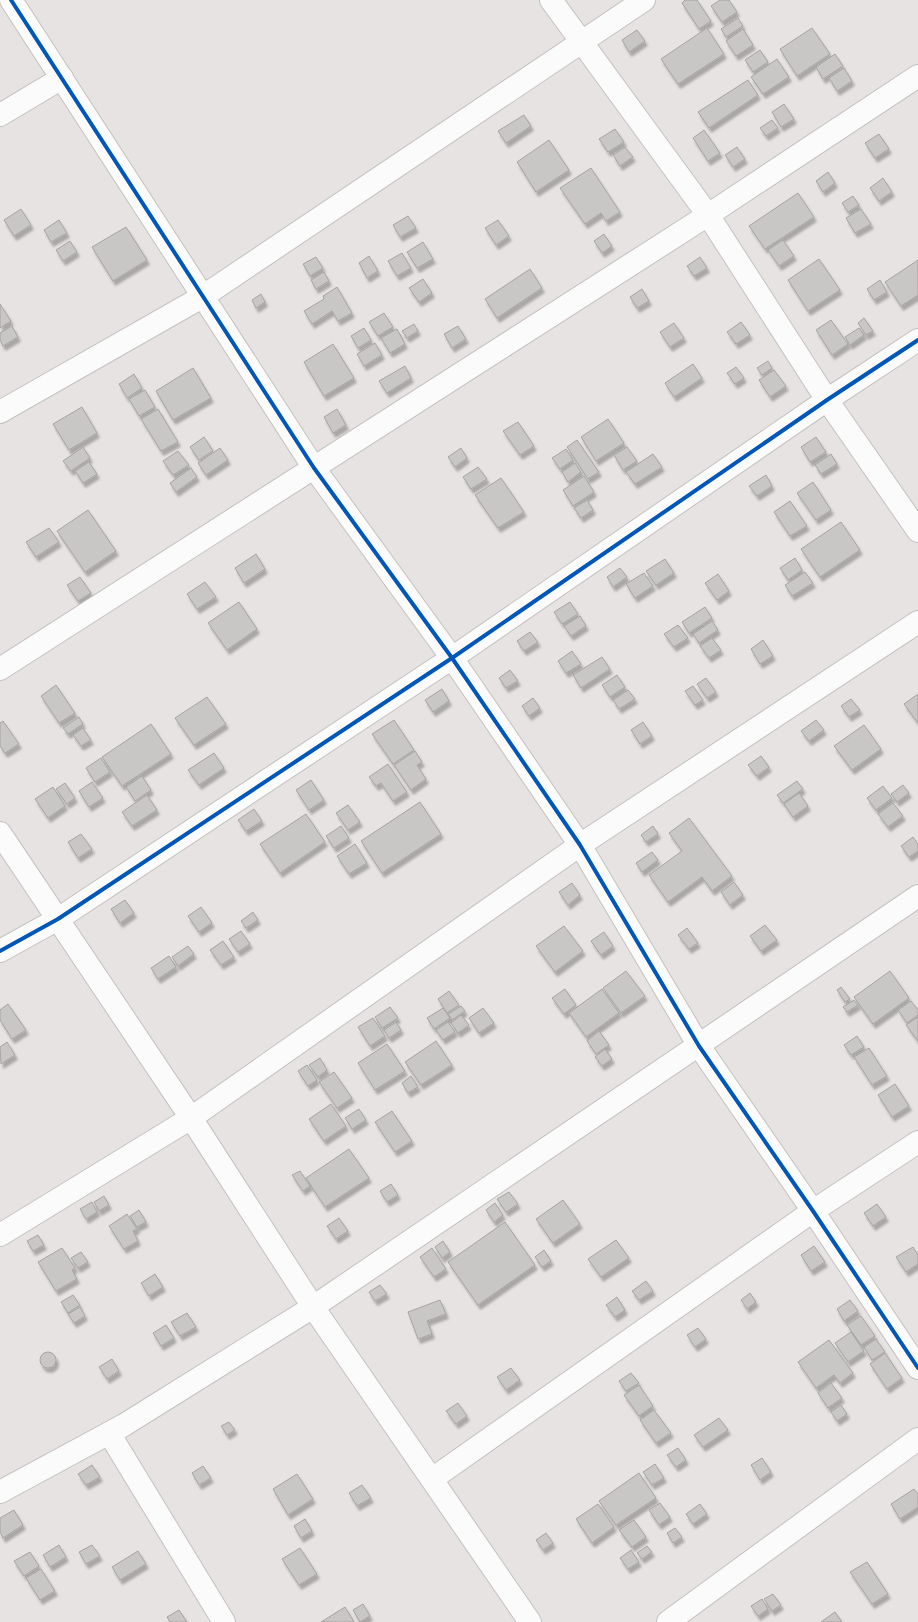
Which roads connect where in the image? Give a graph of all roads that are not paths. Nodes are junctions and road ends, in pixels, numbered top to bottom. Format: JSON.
{"nodes":[{"id":1,"x":11,"y":0,"type":"edge"},
{"id":2,"x":551,"y":0,"type":"edge"},
{"id":3,"x":644,"y":0,"type":"edge"},
{"id":4,"x":582,"y":42,"type":"junction"},
{"id":5,"x":918,"y":76,"type":"edge"},
{"id":6,"x":62,"y":78,"type":"junction"},
{"id":7,"x":0,"y":115,"type":"edge"},
{"id":8,"x":708,"y":215,"type":"junction"},
{"id":9,"x":202,"y":297,"type":"junction"},
{"id":10,"x":918,"y":340,"type":"edge"},
{"id":11,"x":827,"y":400,"type":"junction"},
{"id":12,"x":0,"y":412,"type":"edge"},
{"id":13,"x":314,"y":468,"type":"junction"},
{"id":14,"x":918,"y":531,"type":"edge"},
{"id":15,"x":918,"y":622,"type":"edge"},
{"id":16,"x":452,"y":658,"type":"junction"},
{"id":17,"x":0,"y":669,"type":"edge"},
{"id":18,"x":0,"y":833,"type":"edge"},
{"id":19,"x":580,"y":845,"type":"junction"},
{"id":20,"x":918,"y":896,"type":"edge"},
{"id":21,"x":58,"y":919,"type":"junction"},
{"id":22,"x":0,"y":951,"type":"edge"},
{"id":23,"x":699,"y":1046,"type":"junction"},
{"id":24,"x":191,"y":1118,"type":"junction"},
{"id":25,"x":918,"y":1142,"type":"edge"},
{"id":26,"x":814,"y":1211,"type":"junction"},
{"id":27,"x":0,"y":1235,"type":"edge"},
{"id":28,"x":313,"y":1307,"type":"junction"},
{"id":29,"x":918,"y":1368,"type":"edge"},
{"id":30,"x":109,"y":1433,"type":"junction"},
{"id":31,"x":918,"y":1439,"type":"edge"},
{"id":32,"x":432,"y":1479,"type":"junction"},
{"id":33,"x":0,"y":1492,"type":"edge"},
{"id":34,"x":224,"y":1622,"type":"edge"},
{"id":35,"x":530,"y":1622,"type":"edge"},
{"id":36,"x":668,"y":1622,"type":"edge"}],
"edges":[{"from":1,"to":6,"type":"street"},
{"from":2,"to":4,"type":"street"},
{"from":3,"to":4,"type":"street"},
{"from":4,"to":8,"type":"street"},
{"from":4,"to":9,"type":"street"},
{"from":5,"to":8,"type":"street"},
{"from":6,"to":7,"type":"street"},
{"from":6,"to":9,"type":"street"},
{"from":8,"to":11,"type":"street"},
{"from":8,"to":13,"type":"street"},
{"from":9,"to":12,"type":"street"},
{"from":9,"to":13,"type":"street"},
{"from":10,"to":11,"type":"street"},
{"from":11,"to":14,"type":"street"},
{"from":11,"to":16,"type":"street"},
{"from":13,"to":16,"type":"street"},
{"from":13,"to":17,"type":"street"},
{"from":15,"to":19,"type":"street"},
{"from":16,"to":19,"type":"street"},
{"from":16,"to":21,"type":"street"},
{"from":18,"to":21,"type":"street"},
{"from":19,"to":23,"type":"street"},
{"from":19,"to":24,"type":"street"},
{"from":20,"to":23,"type":"street"},
{"from":21,"to":22,"type":"street"},
{"from":21,"to":24,"type":"street"},
{"from":23,"to":26,"type":"street"},
{"from":23,"to":28,"type":"street"},
{"from":24,"to":27,"type":"street"},
{"from":24,"to":28,"type":"street"},
{"from":25,"to":26,"type":"street"},
{"from":26,"to":29,"type":"street"},
{"from":26,"to":32,"type":"street"},
{"from":28,"to":30,"type":"street"},
{"from":28,"to":32,"type":"street"},
{"from":30,"to":33,"type":"street"},
{"from":30,"to":34,"type":"street"},
{"from":31,"to":36,"type":"street"},
{"from":32,"to":35,"type":"street"}]}
